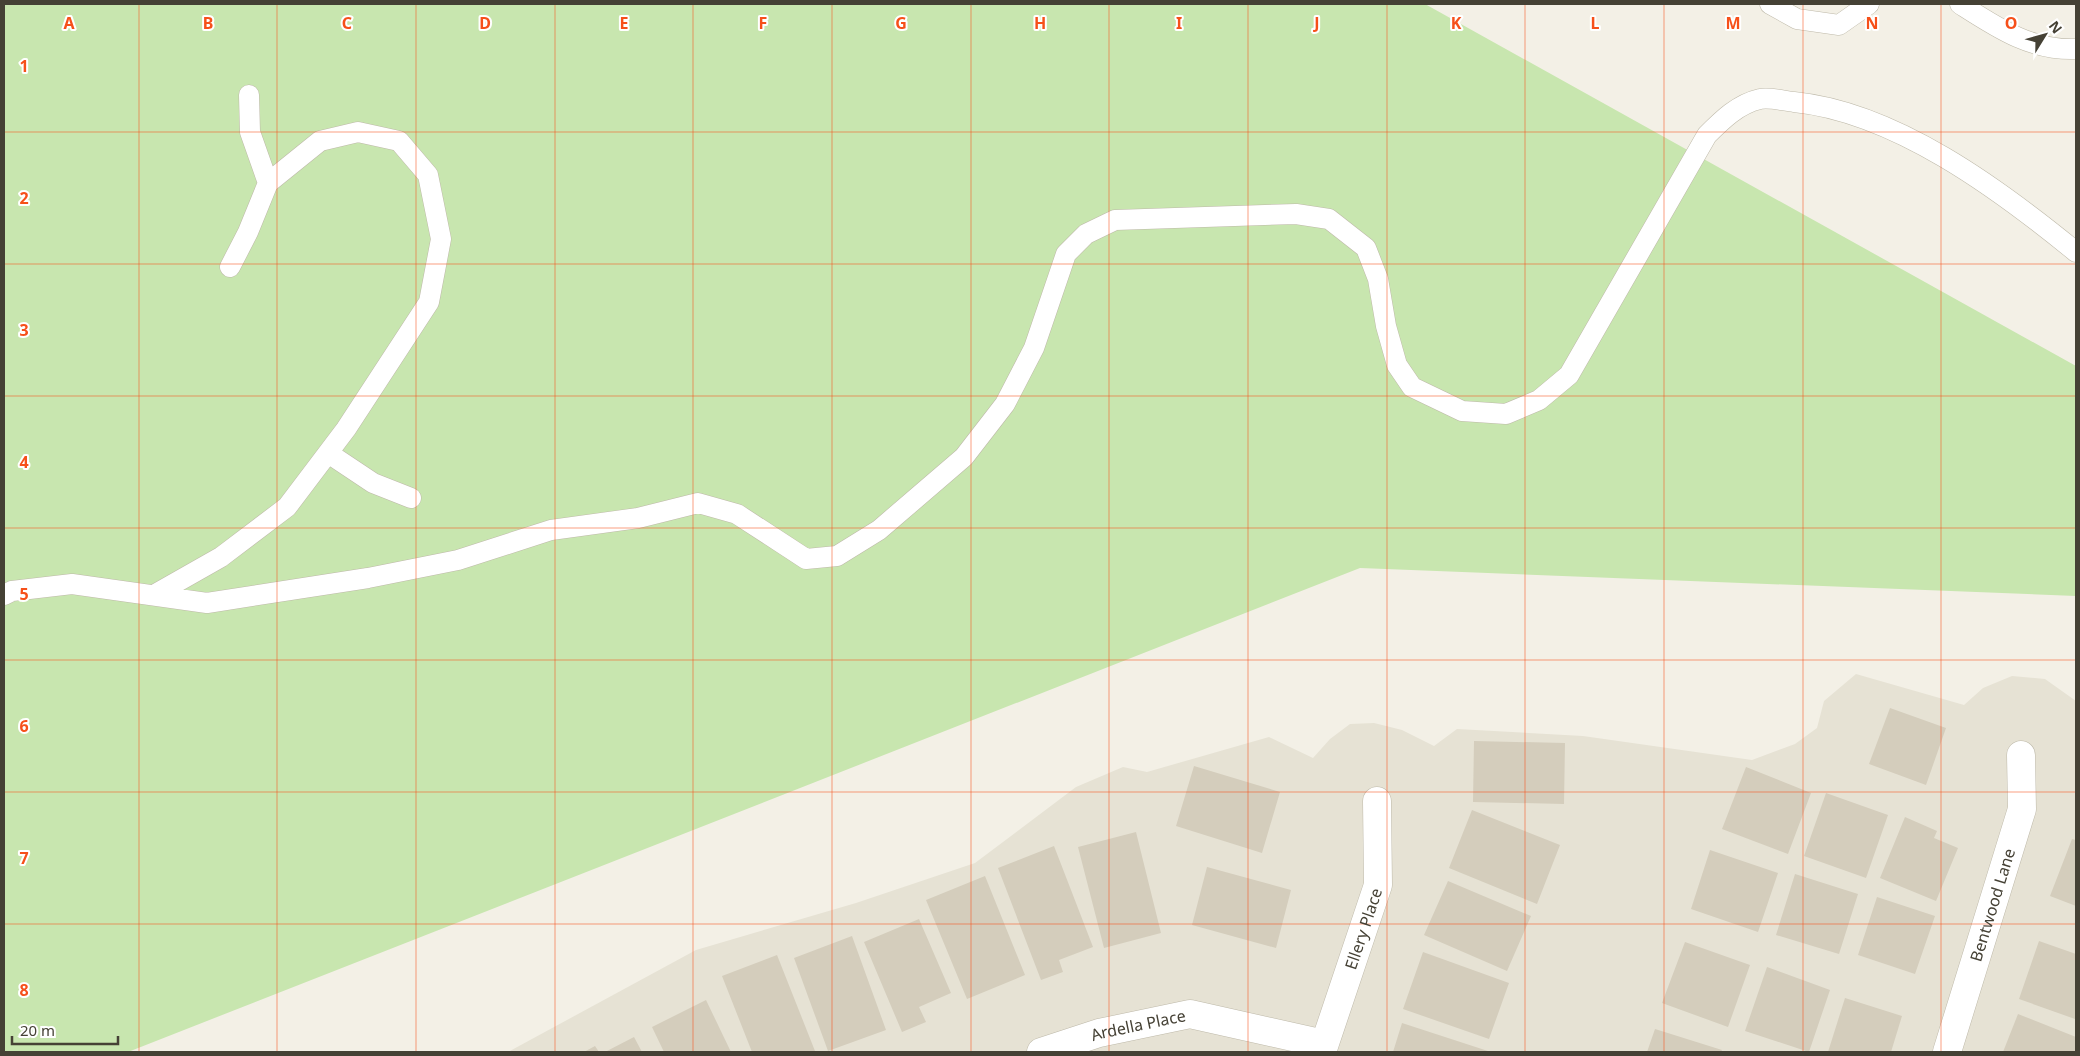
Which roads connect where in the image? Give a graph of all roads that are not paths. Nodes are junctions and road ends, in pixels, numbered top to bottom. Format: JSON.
{"nodes":[{"id":1,"x":1770,"y":4,"type":"edge"},
{"id":2,"x":1869,"y":4,"type":"edge"},
{"id":3,"x":1960,"y":4,"type":"edge"},
{"id":4,"x":2076,"y":49,"type":"edge"},
{"id":5,"x":249,"y":95,"type":"dead end"},
{"id":6,"x":268,"y":183,"type":"junction"},
{"id":7,"x":2076,"y":252,"type":"edge"},
{"id":8,"x":230,"y":267,"type":"dead end"},
{"id":9,"x":328,"y":453,"type":"junction"},
{"id":10,"x":411,"y":498,"type":"dead end"},
{"id":11,"x":4,"y":595,"type":"edge"},
{"id":12,"x":154,"y":595,"type":"junction"},
{"id":13,"x":2021,"y":755,"type":"dead end"},
{"id":14,"x":1377,"y":801,"type":"dead end"},
{"id":15,"x":1323,"y":1048,"type":"edge"},
{"id":16,"x":1041,"y":1052,"type":"edge"},
{"id":17,"x":1947,"y":1052,"type":"edge"}],
"edges":[{"from":1,"to":2,"type":"lane"},
{"from":3,"to":4,"type":"lane"},
{"from":5,"to":6,"type":"lane"},
{"from":6,"to":8,"type":"lane"},
{"from":6,"to":9,"type":"lane"},
{"from":7,"to":12,"type":"lane"},
{"from":9,"to":10,"type":"lane"},
{"from":9,"to":12,"type":"lane"},
{"from":11,"to":12,"type":"lane"},
{"from":13,"to":17,"type":"street","name":"Bentwood Lane"},
{"from":14,"to":15,"type":"street","name":"Ellery Place"},
{"from":15,"to":16,"type":"street","name":"Ardella Place"}]}
